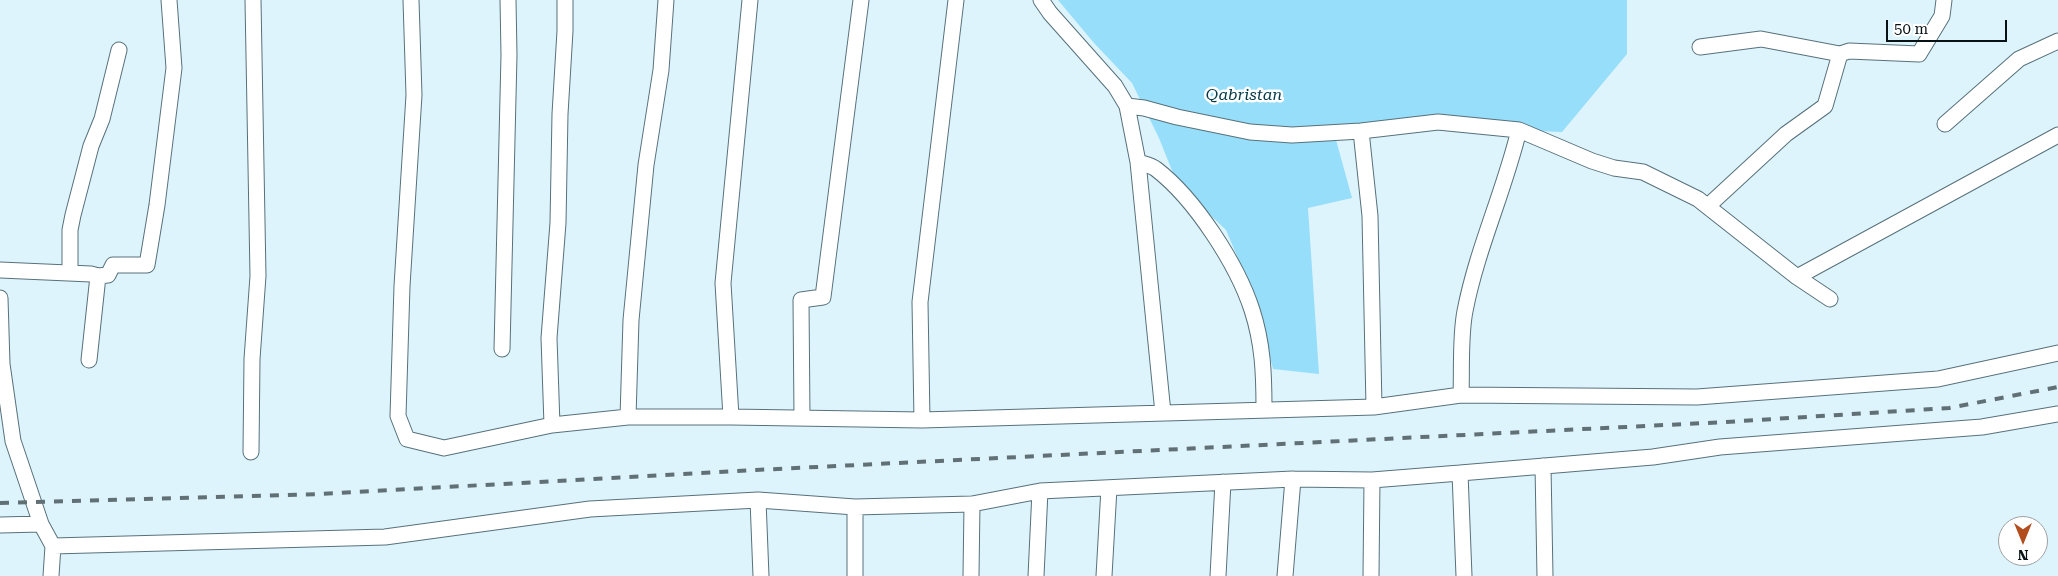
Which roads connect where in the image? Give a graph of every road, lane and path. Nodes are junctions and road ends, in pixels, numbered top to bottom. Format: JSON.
{"nodes":[{"id":1,"x":169,"y":0,"type":"edge"},
{"id":2,"x":253,"y":0,"type":"edge"},
{"id":3,"x":411,"y":0,"type":"edge"},
{"id":4,"x":508,"y":0,"type":"edge"},
{"id":5,"x":565,"y":0,"type":"edge"},
{"id":6,"x":666,"y":0,"type":"edge"},
{"id":7,"x":750,"y":0,"type":"edge"},
{"id":8,"x":861,"y":0,"type":"edge"},
{"id":9,"x":956,"y":0,"type":"edge"},
{"id":10,"x":1041,"y":0,"type":"edge"},
{"id":11,"x":1944,"y":0,"type":"edge"},
{"id":12,"x":2058,"y":41,"type":"edge"},
{"id":13,"x":1700,"y":47,"type":"dead end"},
{"id":14,"x":119,"y":50,"type":"dead end"},
{"id":15,"x":1840,"y":54,"type":"junction"},
{"id":16,"x":1127,"y":106,"type":"junction"},
{"id":17,"x":1945,"y":124,"type":"dead end"},
{"id":18,"x":1519,"y":130,"type":"junction"},
{"id":19,"x":1360,"y":131,"type":"junction"},
{"id":20,"x":2058,"y":136,"type":"edge"},
{"id":21,"x":1138,"y":162,"type":"junction"},
{"id":22,"x":1708,"y":206,"type":"junction"},
{"id":23,"x":0,"y":270,"type":"edge"},
{"id":24,"x":70,"y":273,"type":"junction"},
{"id":25,"x":98,"y":276,"type":"junction"},
{"id":26,"x":1797,"y":277,"type":"junction"},
{"id":27,"x":0,"y":298,"type":"edge"},
{"id":28,"x":1830,"y":299,"type":"dead end"},
{"id":29,"x":502,"y":349,"type":"dead end"},
{"id":30,"x":2058,"y":353,"type":"edge"},
{"id":31,"x":89,"y":360,"type":"dead end"},
{"id":32,"x":1,"y":369,"type":"edge"},
{"id":33,"x":1461,"y":395,"type":"junction"},
{"id":34,"x":1374,"y":406,"type":"junction"},
{"id":35,"x":1264,"y":409,"type":"junction"},
{"id":36,"x":1163,"y":413,"type":"junction"},
{"id":37,"x":2058,"y":414,"type":"edge"},
{"id":38,"x":628,"y":417,"type":"junction"},
{"id":39,"x":731,"y":417,"type":"junction"},
{"id":40,"x":802,"y":418,"type":"junction"},
{"id":41,"x":922,"y":420,"type":"junction"},
{"id":42,"x":552,"y":425,"type":"junction"},
{"id":43,"x":251,"y":452,"type":"dead end"},
{"id":44,"x":1543,"y":466,"type":"junction"},
{"id":45,"x":1460,"y":473,"type":"junction"},
{"id":46,"x":1292,"y":479,"type":"junction"},
{"id":47,"x":1372,"y":480,"type":"junction"},
{"id":48,"x":1223,"y":482,"type":"junction"},
{"id":49,"x":1109,"y":488,"type":"junction"},
{"id":50,"x":1040,"y":491,"type":"junction"},
{"id":51,"x":758,"y":500,"type":"junction"},
{"id":52,"x":972,"y":504,"type":"junction"},
{"id":53,"x":855,"y":507,"type":"junction"},
{"id":54,"x":41,"y":524,"type":"junction"},
{"id":55,"x":0,"y":525,"type":"edge"},
{"id":56,"x":54,"y":546,"type":"junction"},
{"id":57,"x":51,"y":576,"type":"edge"},
{"id":58,"x":761,"y":576,"type":"edge"},
{"id":59,"x":855,"y":576,"type":"edge"},
{"id":60,"x":971,"y":576,"type":"edge"},
{"id":61,"x":1036,"y":576,"type":"edge"},
{"id":62,"x":1104,"y":576,"type":"edge"},
{"id":63,"x":1218,"y":576,"type":"edge"},
{"id":64,"x":1285,"y":576,"type":"edge"},
{"id":65,"x":1371,"y":576,"type":"edge"},
{"id":66,"x":1464,"y":576,"type":"edge"},
{"id":67,"x":1546,"y":576,"type":"edge"}],
"edges":[{"from":1,"to":25,"type":"street"},
{"from":2,"to":43,"type":"street"},
{"from":3,"to":42,"type":"street"},
{"from":4,"to":29,"type":"street"},
{"from":5,"to":42,"type":"street"},
{"from":6,"to":38,"type":"street"},
{"from":7,"to":39,"type":"street"},
{"from":8,"to":40,"type":"street"},
{"from":9,"to":41,"type":"street"},
{"from":10,"to":16,"type":"street"},
{"from":11,"to":15,"type":"street"},
{"from":12,"to":17,"type":"street"},
{"from":13,"to":15,"type":"street"},
{"from":14,"to":24,"type":"street"},
{"from":15,"to":22,"type":"street"},
{"from":16,"to":19,"type":"street"},
{"from":16,"to":21,"type":"street"},
{"from":18,"to":19,"type":"street"},
{"from":18,"to":22,"type":"street"},
{"from":18,"to":33,"type":"street"},
{"from":19,"to":34,"type":"street"},
{"from":20,"to":26,"type":"street"},
{"from":21,"to":35,"type":"street"},
{"from":21,"to":36,"type":"street"},
{"from":22,"to":26,"type":"street"},
{"from":23,"to":24,"type":"street"},
{"from":24,"to":25,"type":"street"},
{"from":25,"to":31,"type":"street"},
{"from":26,"to":28,"type":"street"},
{"from":27,"to":32,"type":"street"},
{"from":30,"to":33,"type":"street"},
{"from":32,"to":54,"type":"street"},
{"from":33,"to":34,"type":"street"},
{"from":34,"to":35,"type":"street"},
{"from":35,"to":36,"type":"street"},
{"from":36,"to":41,"type":"street"},
{"from":37,"to":44,"type":"street"},
{"from":38,"to":39,"type":"street"},
{"from":38,"to":42,"type":"street"},
{"from":39,"to":40,"type":"street"},
{"from":40,"to":41,"type":"street"},
{"from":44,"to":45,"type":"street"},
{"from":44,"to":67,"type":"street"},
{"from":45,"to":47,"type":"street"},
{"from":45,"to":66,"type":"street"},
{"from":46,"to":47,"type":"street"},
{"from":46,"to":48,"type":"street"},
{"from":46,"to":64,"type":"street"},
{"from":47,"to":65,"type":"street"},
{"from":48,"to":49,"type":"street"},
{"from":48,"to":63,"type":"street"},
{"from":49,"to":50,"type":"street"},
{"from":49,"to":62,"type":"street"},
{"from":50,"to":52,"type":"street"},
{"from":50,"to":61,"type":"street"},
{"from":51,"to":53,"type":"street"},
{"from":51,"to":56,"type":"street"},
{"from":51,"to":58,"type":"street"},
{"from":52,"to":53,"type":"street"},
{"from":52,"to":60,"type":"street"},
{"from":53,"to":59,"type":"street"},
{"from":54,"to":55,"type":"street"},
{"from":54,"to":56,"type":"street"},
{"from":56,"to":57,"type":"street"}]}
